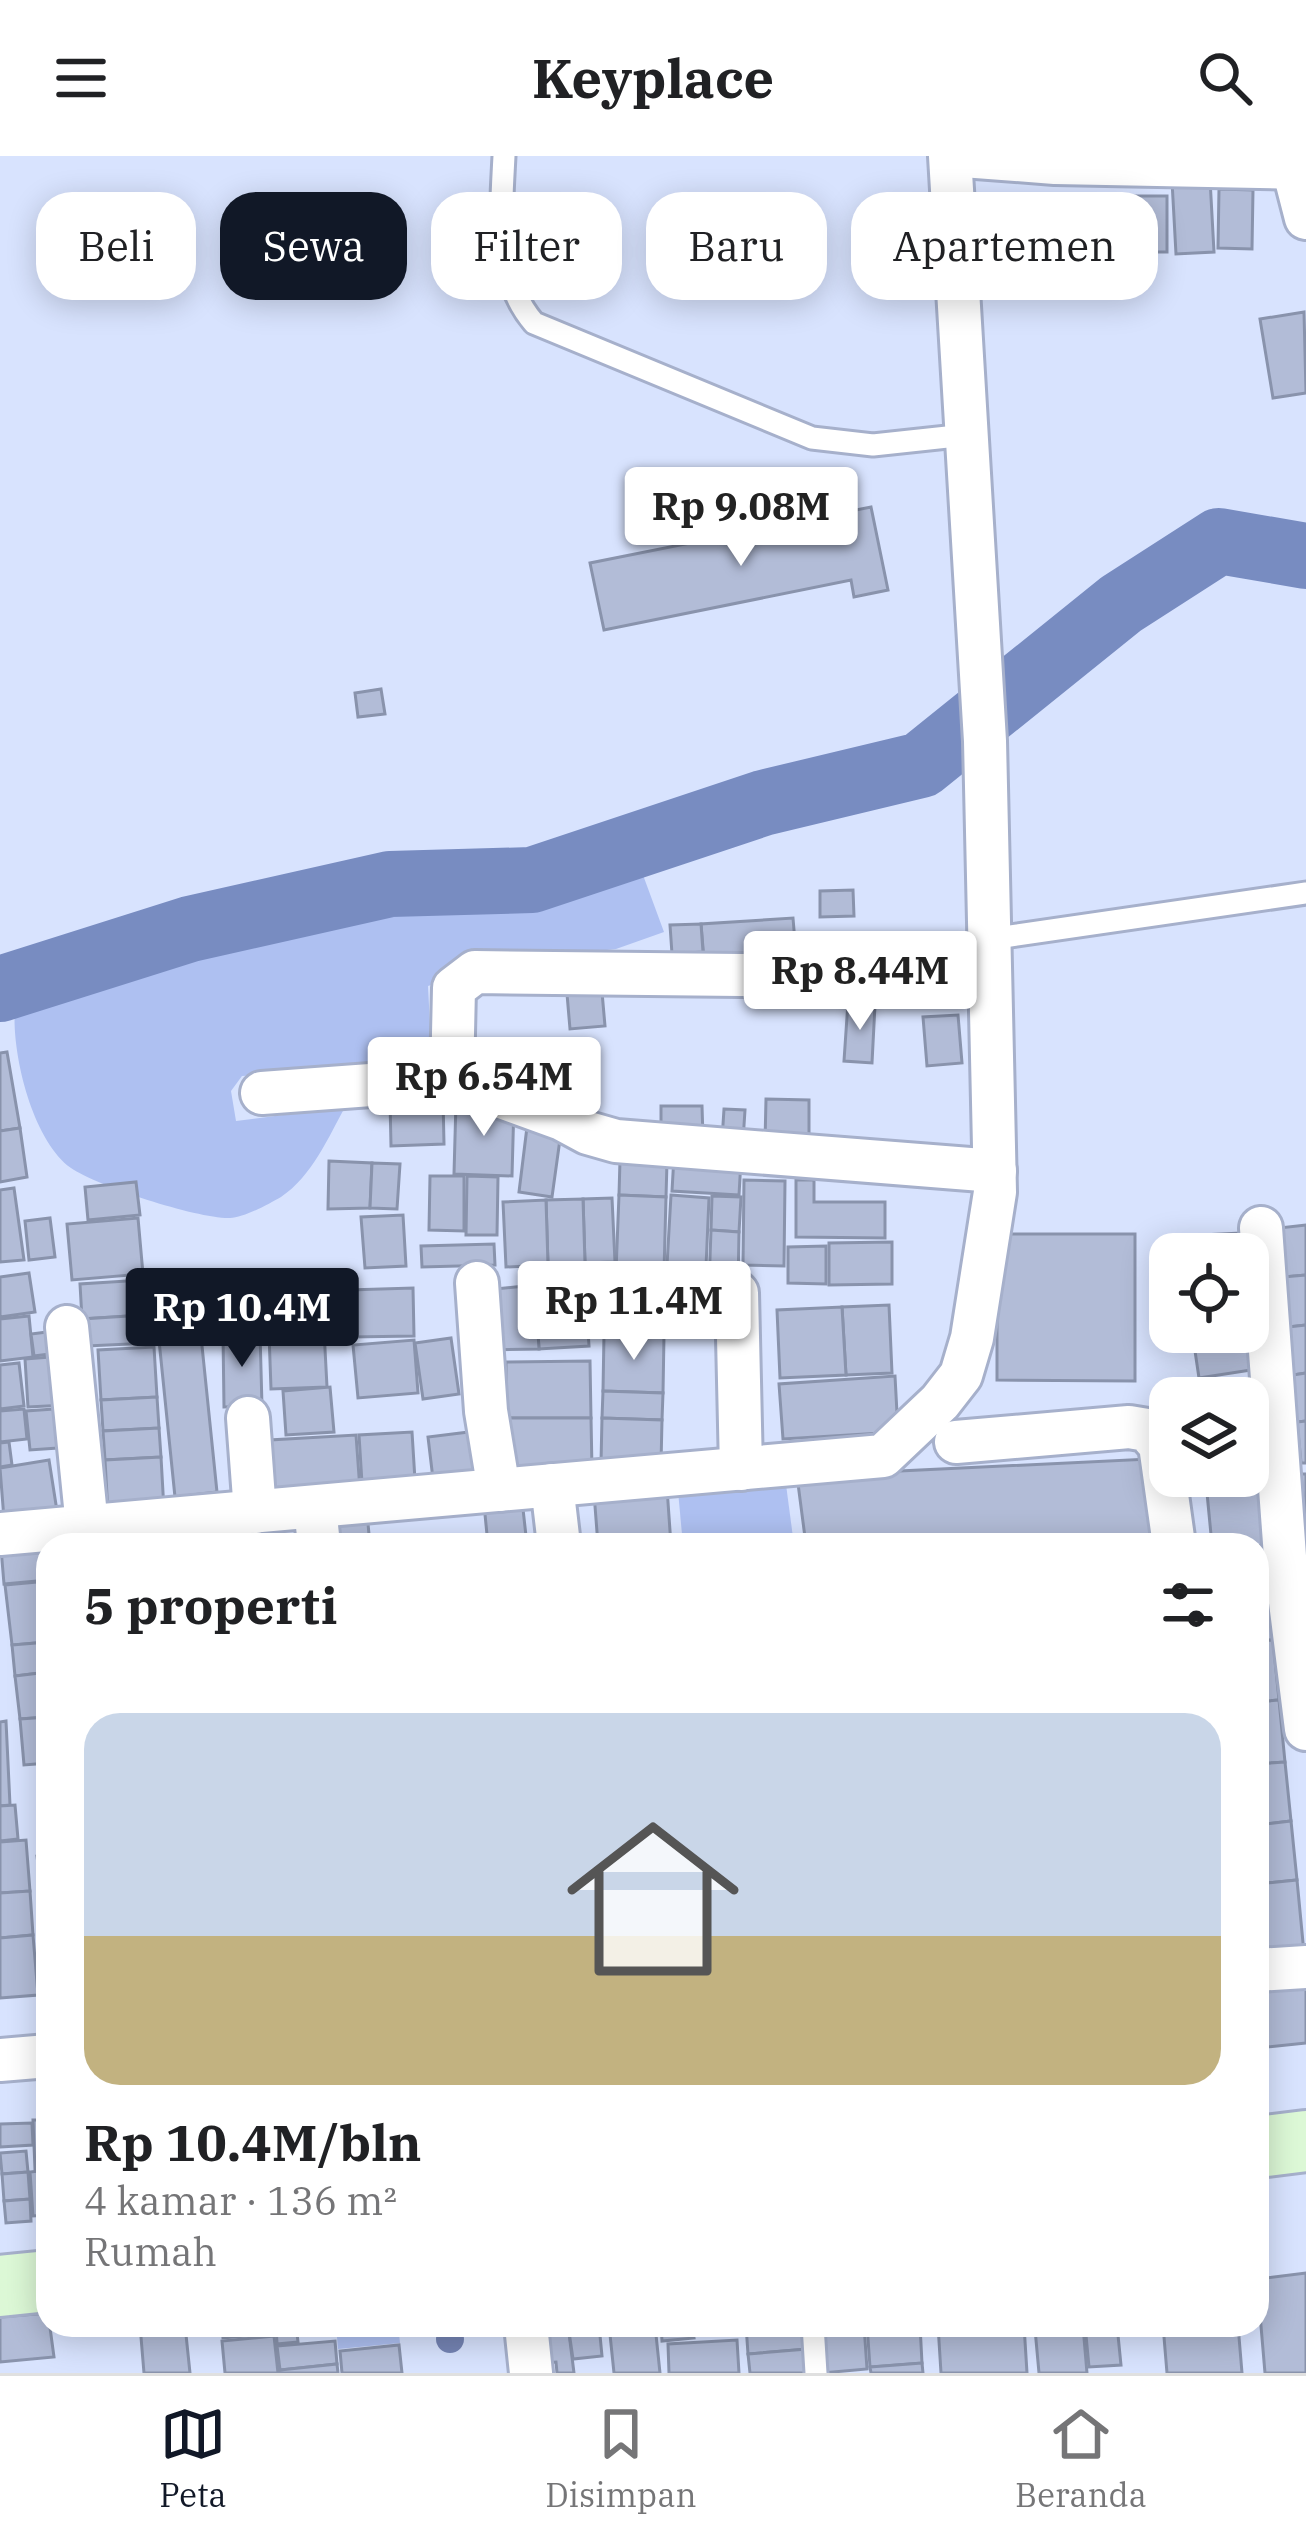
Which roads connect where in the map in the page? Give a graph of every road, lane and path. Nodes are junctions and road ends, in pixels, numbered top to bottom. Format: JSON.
{"nodes":[{"id":1,"x":504,"y":156,"type":"edge"},
{"id":2,"x":950,"y":156,"type":"edge"},
{"id":3,"x":963,"y":156,"type":"edge"},
{"id":4,"x":1296,"y":164,"type":"edge"},
{"id":5,"x":1306,"y":218,"type":"edge"},
{"id":6,"x":966,"y":435,"type":"junction"},
{"id":7,"x":1306,"y":892,"type":"edge"},
{"id":8,"x":990,"y":958,"type":"junction"},
{"id":9,"x":452,"y":1078,"type":"junction"},
{"id":10,"x":262,"y":1093,"type":"dead end"},
{"id":11,"x":995,"y":1171,"type":"junction"},
{"id":12,"x":1261,"y":1228,"type":"dead end"},
{"id":13,"x":476,"y":1282,"type":"dead end"},
{"id":14,"x":737,"y":1293,"type":"dead end"},
{"id":15,"x":67,"y":1328,"type":"dead end"},
{"id":16,"x":248,"y":1418,"type":"dead end"},
{"id":17,"x":956,"y":1442,"type":"dead end"},
{"id":18,"x":741,"y":1469,"type":"junction"},
{"id":19,"x":552,"y":1486,"type":"junction"},
{"id":20,"x":499,"y":1490,"type":"junction"},
{"id":21,"x":255,"y":1512,"type":"junction"},
{"id":22,"x":317,"y":1526,"type":"edge"},
{"id":23,"x":113,"y":1532,"type":"edge"},
{"id":24,"x":36,"y":1533,"type":"edge"},
{"id":25,"x":56,"y":1533,"type":"edge"},
{"id":26,"x":558,"y":1533,"type":"edge"},
{"id":27,"x":1172,"y":1533,"type":"edge"},
{"id":28,"x":0,"y":1534,"type":"edge"},
{"id":29,"x":1283,"y":1571,"type":"edge"},
{"id":30,"x":1306,"y":1729,"type":"edge"},
{"id":31,"x":1306,"y":1967,"type":"edge"},
{"id":32,"x":1269,"y":1969,"type":"edge"},
{"id":33,"x":36,"y":2057,"type":"edge"},
{"id":34,"x":0,"y":2060,"type":"edge"},
{"id":35,"x":36,"y":2282,"type":"edge"},
{"id":36,"x":0,"y":2286,"type":"edge"},
{"id":37,"x":527,"y":2337,"type":"edge"},
{"id":38,"x":814,"y":2337,"type":"edge"},
{"id":39,"x":531,"y":2373,"type":"edge"},
{"id":40,"x":816,"y":2373,"type":"edge"}],
"edges":[{"from":1,"to":6,"type":"lane"},
{"from":2,"to":6,"type":"street"},
{"from":3,"to":4,"type":"street"},
{"from":4,"to":5,"type":"street"},
{"from":6,"to":8,"type":"street"},
{"from":7,"to":8,"type":"lane"},
{"from":8,"to":9,"type":"street"},
{"from":8,"to":11,"type":"street"},
{"from":9,"to":10,"type":"street"},
{"from":9,"to":11,"type":"street"},
{"from":11,"to":18,"type":"street"},
{"from":12,"to":29,"type":"street"},
{"from":13,"to":20,"type":"street"},
{"from":14,"to":18,"type":"street"},
{"from":15,"to":23,"type":"street"},
{"from":16,"to":21,"type":"street"},
{"from":17,"to":27,"type":"street"},
{"from":18,"to":19,"type":"street"},
{"from":19,"to":20,"type":"street"},
{"from":19,"to":26,"type":"street"},
{"from":20,"to":22,"type":"street"},
{"from":21,"to":22,"type":"street"},
{"from":21,"to":23,"type":"street"},
{"from":23,"to":25,"type":"street"},
{"from":24,"to":28,"type":"street"},
{"from":29,"to":30,"type":"street"},
{"from":31,"to":32,"type":"street"},
{"from":33,"to":34,"type":"street"},
{"from":35,"to":36,"type":"main road"},
{"from":37,"to":39,"type":"street"},
{"from":38,"to":40,"type":"lane"}]}
